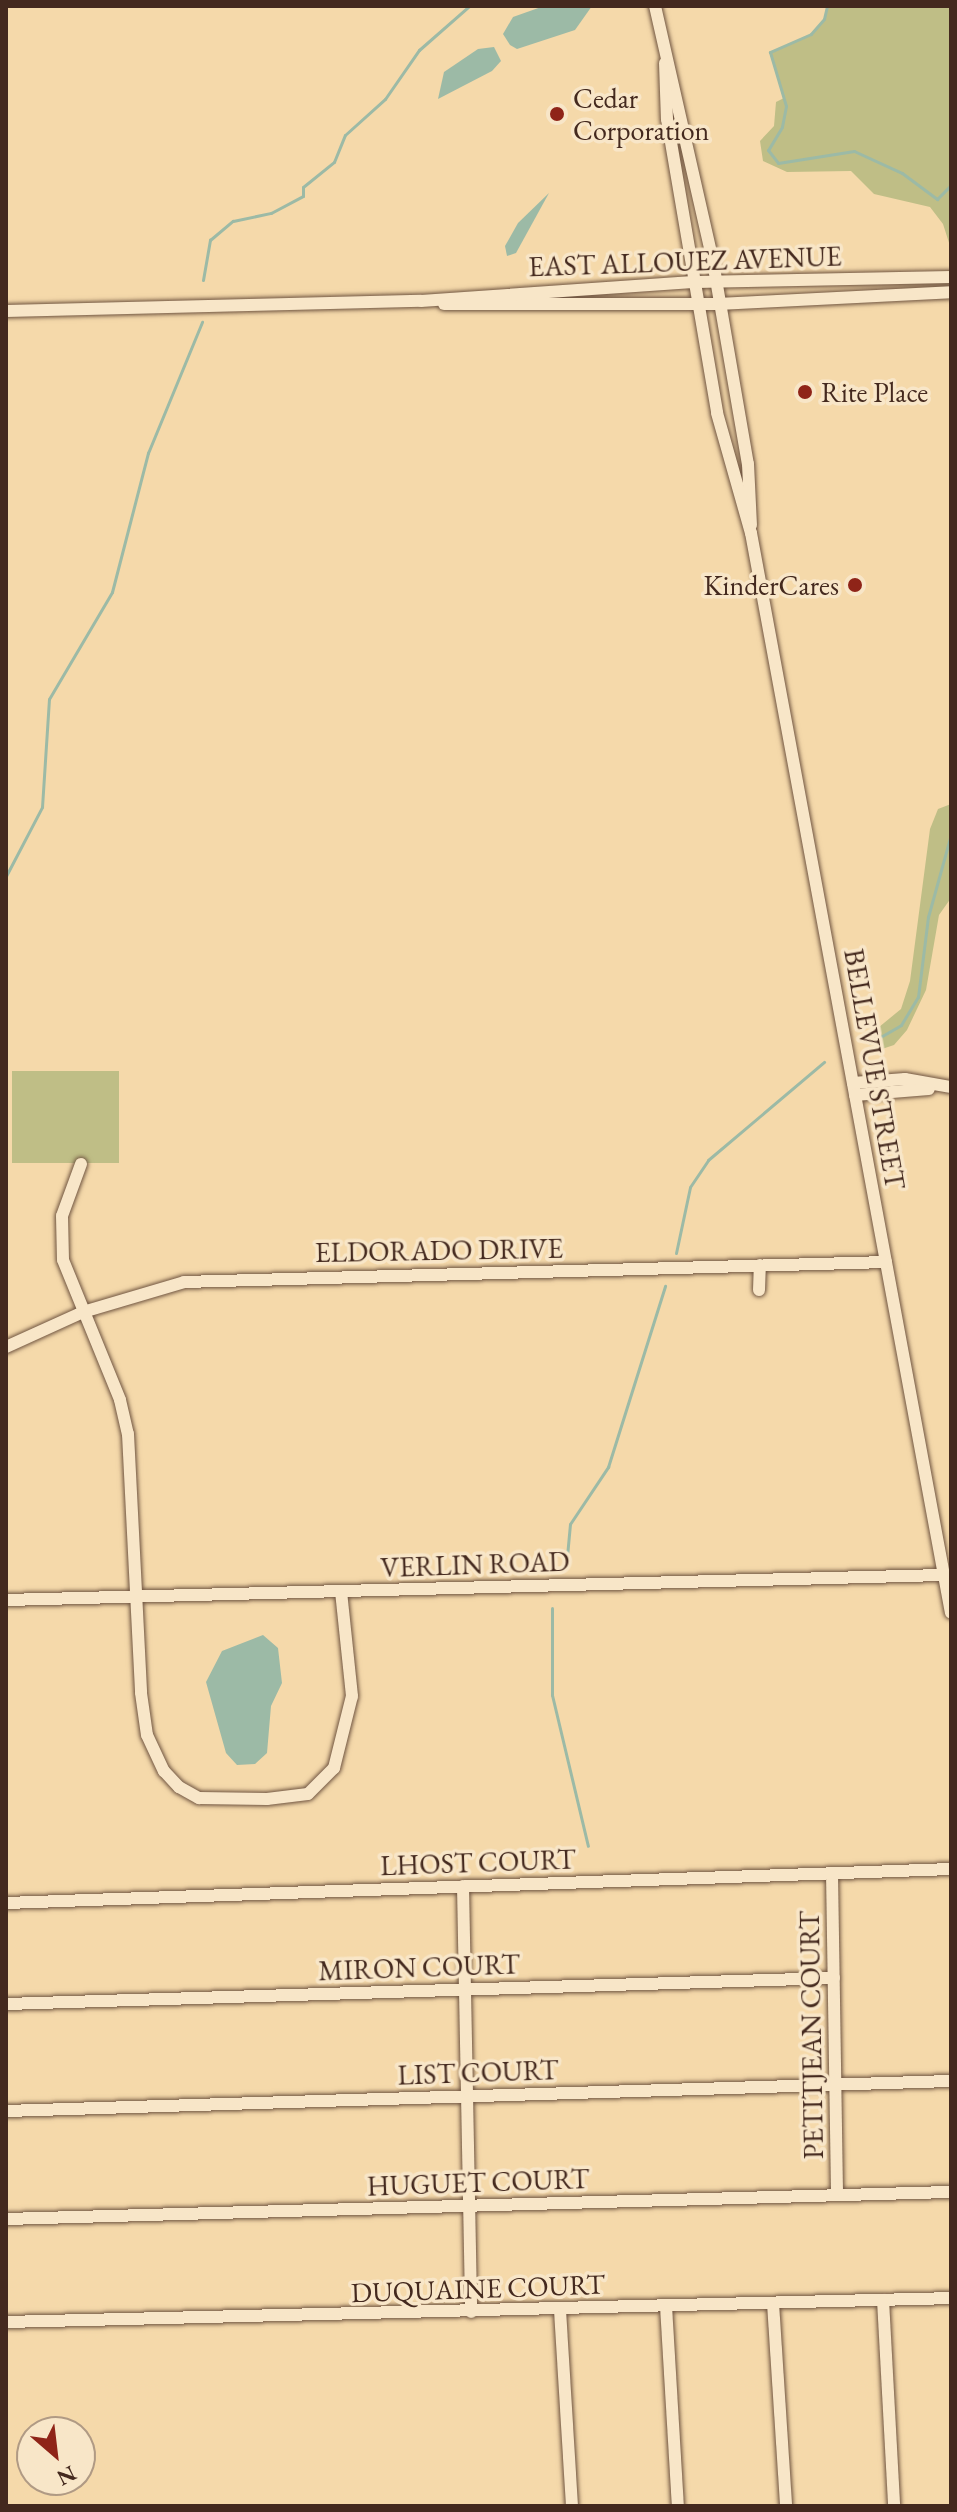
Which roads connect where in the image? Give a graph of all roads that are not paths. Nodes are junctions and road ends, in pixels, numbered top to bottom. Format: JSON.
{"nodes":[{"id":1,"x":655,"y":6,"type":"edge"},
{"id":2,"x":665,"y":63,"type":"junction"},
{"id":3,"x":951,"y":277,"type":"edge"},
{"id":4,"x":715,"y":281,"type":"junction"},
{"id":5,"x":696,"y":282,"type":"junction"},
{"id":6,"x":951,"y":292,"type":"edge"},
{"id":7,"x":421,"y":301,"type":"junction"},
{"id":8,"x":698,"y":304,"type":"junction"},
{"id":9,"x":718,"y":304,"type":"junction"},
{"id":10,"x":6,"y":311,"type":"edge"},
{"id":11,"x":751,"y":533,"type":"junction"},
{"id":12,"x":946,"y":1087,"type":"edge"},
{"id":13,"x":854,"y":1089,"type":"junction"},
{"id":14,"x":81,"y":1164,"type":"dead end"},
{"id":15,"x":886,"y":1262,"type":"junction"},
{"id":16,"x":760,"y":1265,"type":"junction"},
{"id":17,"x":759,"y":1290,"type":"dead end"},
{"id":18,"x":83,"y":1312,"type":"junction"},
{"id":19,"x":6,"y":1347,"type":"edge"},
{"id":20,"x":945,"y":1575,"type":"junction"},
{"id":21,"x":341,"y":1592,"type":"junction"},
{"id":22,"x":133,"y":1597,"type":"junction"},
{"id":23,"x":6,"y":1600,"type":"edge"},
{"id":24,"x":951,"y":1613,"type":"edge"},
{"id":25,"x":951,"y":1869,"type":"edge"},
{"id":26,"x":832,"y":1873,"type":"junction"},
{"id":27,"x":463,"y":1886,"type":"junction"},
{"id":28,"x":6,"y":1903,"type":"edge"},
{"id":29,"x":834,"y":1978,"type":"junction"},
{"id":30,"x":465,"y":1989,"type":"junction"},
{"id":31,"x":6,"y":2004,"type":"edge"},
{"id":32,"x":951,"y":2081,"type":"edge"},
{"id":33,"x":835,"y":2085,"type":"junction"},
{"id":34,"x":467,"y":2096,"type":"junction"},
{"id":35,"x":6,"y":2111,"type":"edge"},
{"id":36,"x":951,"y":2192,"type":"edge"},
{"id":37,"x":837,"y":2195,"type":"junction"},
{"id":38,"x":469,"y":2206,"type":"junction"},
{"id":39,"x":6,"y":2219,"type":"edge"},
{"id":40,"x":951,"y":2298,"type":"edge"},
{"id":41,"x":883,"y":2300,"type":"junction"},
{"id":42,"x":773,"y":2303,"type":"junction"},
{"id":43,"x":666,"y":2306,"type":"junction"},
{"id":44,"x":560,"y":2310,"type":"junction"},
{"id":45,"x":471,"y":2312,"type":"junction"},
{"id":46,"x":6,"y":2322,"type":"edge"},
{"id":47,"x":572,"y":2506,"type":"edge"},
{"id":48,"x":678,"y":2506,"type":"edge"},
{"id":49,"x":786,"y":2506,"type":"edge"},
{"id":50,"x":894,"y":2506,"type":"edge"}],
"edges":[{"from":1,"to":2,"type":"street","name":"BELLEVUE STREET"},
{"from":2,"to":4,"type":"street","name":"BELLEVUE STREET"},
{"from":2,"to":5,"type":"street","name":"BELLEVUE STREET"},
{"from":3,"to":4,"type":"street","name":"EAST ALLOUEZ AVENUE"},
{"from":4,"to":5,"type":"street","name":"EAST ALLOUEZ AVENUE"},
{"from":4,"to":9,"type":"street","name":"BELLEVUE STREET"},
{"from":5,"to":7,"type":"street","name":"EAST ALLOUEZ AVENUE"},
{"from":5,"to":8,"type":"street","name":"BELLEVUE STREET"},
{"from":6,"to":9,"type":"street","name":"EAST ALLOUEZ AVENUE"},
{"from":7,"to":8,"type":"street","name":"EAST ALLOUEZ AVENUE"},
{"from":7,"to":10,"type":"street","name":"EAST ALLOUEZ AVENUE"},
{"from":8,"to":9,"type":"street","name":"EAST ALLOUEZ AVENUE"},
{"from":8,"to":11,"type":"street","name":"BELLEVUE STREET"},
{"from":9,"to":11,"type":"street","name":"BELLEVUE STREET"},
{"from":11,"to":13,"type":"street","name":"BELLEVUE STREET"},
{"from":12,"to":13,"type":"street"},
{"from":13,"to":15,"type":"street","name":"BELLEVUE STREET"},
{"from":14,"to":18,"type":"street"},
{"from":15,"to":16,"type":"street","name":"ELDORADO DRIVE"},
{"from":15,"to":20,"type":"street","name":"BELLEVUE STREET"},
{"from":16,"to":17,"type":"street"},
{"from":16,"to":18,"type":"street","name":"ELDORADO DRIVE"},
{"from":18,"to":19,"type":"street","name":"ELDORADO DRIVE"},
{"from":18,"to":22,"type":"street"},
{"from":20,"to":21,"type":"street","name":"VERLIN ROAD"},
{"from":20,"to":24,"type":"street","name":"BELLEVUE STREET"},
{"from":21,"to":22,"type":"street","name":"VERLIN ROAD"},
{"from":21,"to":22,"type":"street"},
{"from":22,"to":23,"type":"street","name":"VERLIN ROAD"},
{"from":25,"to":26,"type":"street","name":"LHOST COURT"},
{"from":26,"to":27,"type":"street","name":"LHOST COURT"},
{"from":26,"to":29,"type":"street","name":"PETITJEAN COURT"},
{"from":27,"to":28,"type":"street","name":"LHOST COURT"},
{"from":27,"to":30,"type":"street"},
{"from":29,"to":30,"type":"street","name":"MIRON COURT"},
{"from":29,"to":33,"type":"street","name":"PETITJEAN COURT"},
{"from":30,"to":31,"type":"street","name":"MIRON COURT"},
{"from":30,"to":34,"type":"street"},
{"from":32,"to":33,"type":"street","name":"LIST COURT"},
{"from":33,"to":34,"type":"street","name":"LIST COURT"},
{"from":33,"to":37,"type":"street","name":"PETITJEAN COURT"},
{"from":34,"to":35,"type":"street","name":"LIST COURT"},
{"from":34,"to":38,"type":"street"},
{"from":36,"to":37,"type":"street","name":"HUGUET COURT"},
{"from":37,"to":38,"type":"street","name":"HUGUET COURT"},
{"from":38,"to":39,"type":"street","name":"HUGUET COURT"},
{"from":38,"to":45,"type":"street"},
{"from":40,"to":41,"type":"street","name":"DUQUAINE COURT"},
{"from":41,"to":42,"type":"street","name":"DUQUAINE COURT"},
{"from":41,"to":50,"type":"street"},
{"from":42,"to":43,"type":"street","name":"DUQUAINE COURT"},
{"from":42,"to":49,"type":"street"},
{"from":43,"to":44,"type":"street","name":"DUQUAINE COURT"},
{"from":43,"to":48,"type":"street"},
{"from":44,"to":45,"type":"street","name":"DUQUAINE COURT"},
{"from":44,"to":47,"type":"street"},
{"from":45,"to":46,"type":"street","name":"DUQUAINE COURT"}]}
